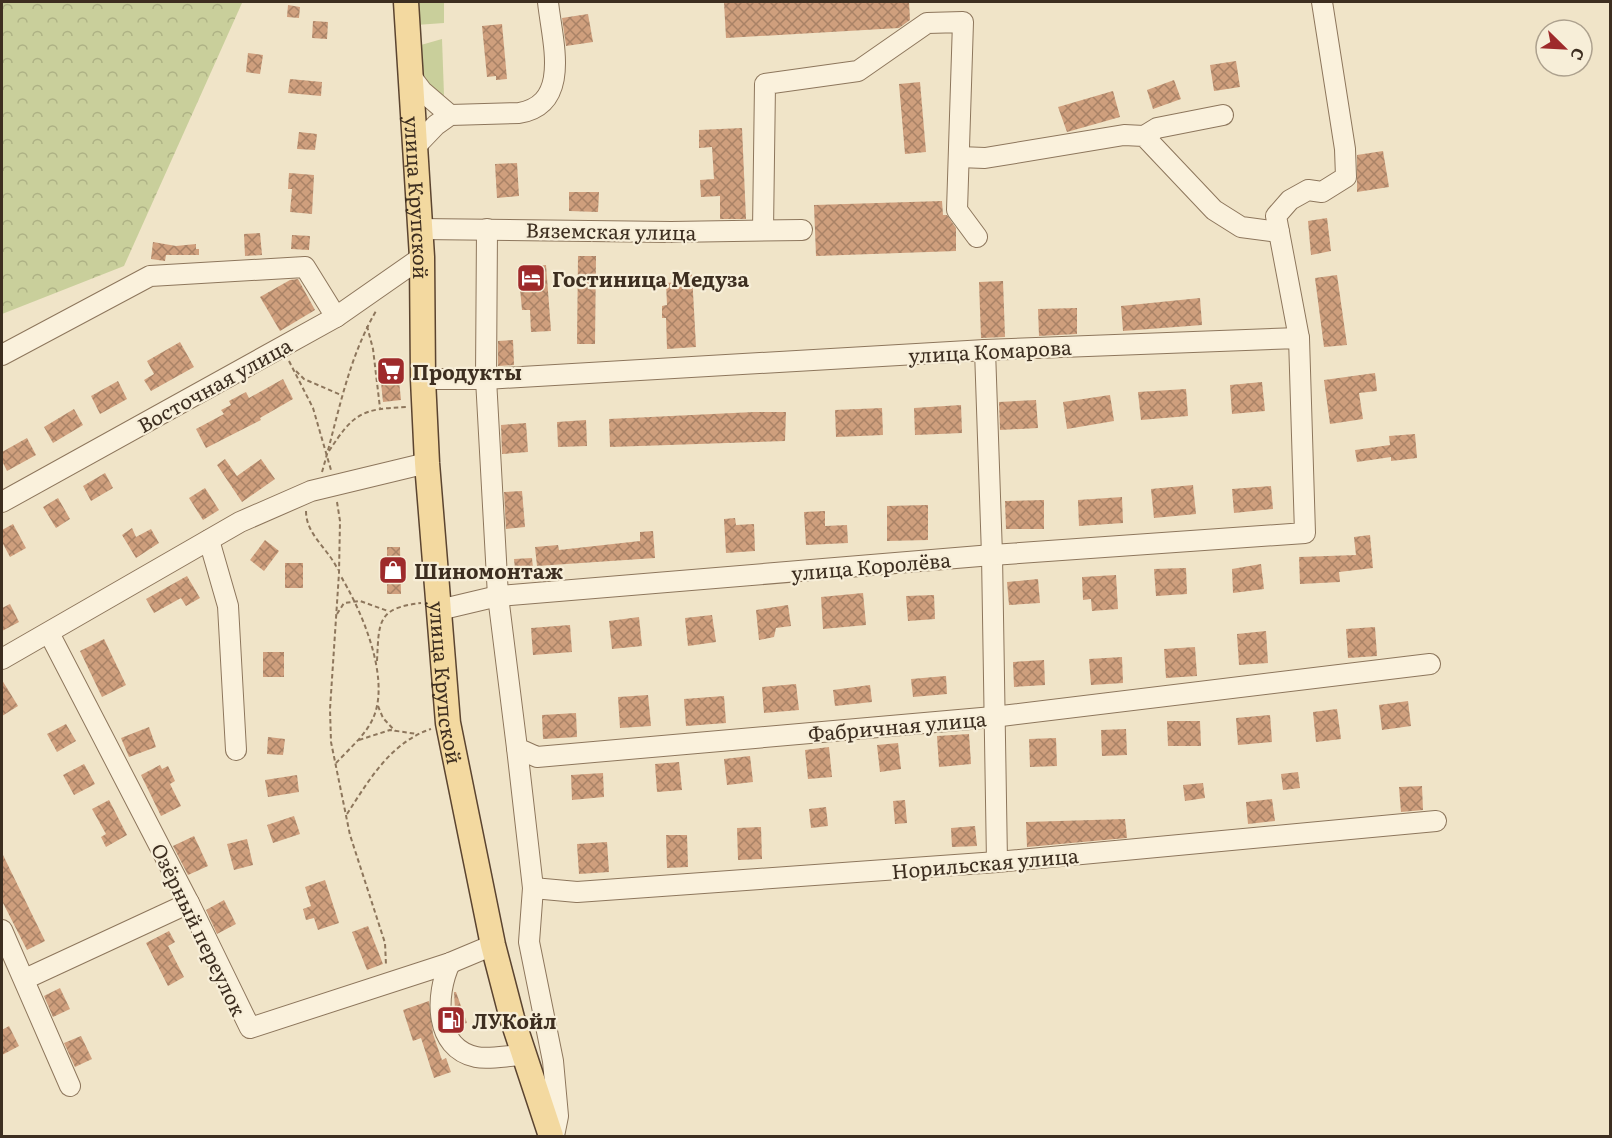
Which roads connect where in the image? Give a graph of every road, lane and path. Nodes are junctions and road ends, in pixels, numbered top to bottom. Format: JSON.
{"nodes":[{"id":1,"x":406,"y":2,"type":"edge"},
{"id":2,"x":548,"y":2,"type":"edge"},
{"id":3,"x":1322,"y":2,"type":"edge"},
{"id":4,"x":410,"y":75,"type":"junction"},
{"id":5,"x":450,"y":115,"type":"junction"},
{"id":6,"x":1223,"y":115,"type":"dead end"},
{"id":7,"x":1144,"y":136,"type":"junction"},
{"id":8,"x":414,"y":148,"type":"junction"},
{"id":9,"x":959,"y":157,"type":"junction"},
{"id":10,"x":420,"y":228,"type":"junction"},
{"id":11,"x":486,"y":229,"type":"junction"},
{"id":12,"x":763,"y":230,"type":"junction"},
{"id":13,"x":802,"y":230,"type":"dead end"},
{"id":14,"x":1279,"y":232,"type":"junction"},
{"id":15,"x":976,"y":237,"type":"dead end"},
{"id":16,"x":422,"y":257,"type":"junction"},
{"id":17,"x":378,"y":306,"type":"dead end"},
{"id":18,"x":336,"y":317,"type":"junction"},
{"id":19,"x":367,"y":326,"type":"junction"},
{"id":20,"x":1299,"y":338,"type":"junction"},
{"id":21,"x":281,"y":347,"type":"junction"},
{"id":22,"x":986,"y":350,"type":"junction"},
{"id":23,"x":2,"y":355,"type":"edge"},
{"id":24,"x":294,"y":369,"type":"junction"},
{"id":25,"x":423,"y":379,"type":"junction"},
{"id":26,"x":486,"y":379,"type":"junction"},
{"id":27,"x":341,"y":395,"type":"junction"},
{"id":28,"x":424,"y":406,"type":"junction"},
{"id":29,"x":380,"y":408,"type":"junction"},
{"id":30,"x":326,"y":455,"type":"junction"},
{"id":31,"x":427,"y":463,"type":"junction"},
{"id":32,"x":335,"y":485,"type":"junction"},
{"id":33,"x":311,"y":491,"type":"junction"},
{"id":34,"x":2,"y":502,"type":"edge"},
{"id":35,"x":209,"y":540,"type":"junction"},
{"id":36,"x":992,"y":555,"type":"junction"},
{"id":37,"x":339,"y":573,"type":"junction"},
{"id":38,"x":498,"y":596,"type":"junction"},
{"id":39,"x":355,"y":601,"type":"junction"},
{"id":40,"x":439,"y":606,"type":"junction"},
{"id":41,"x":388,"y":611,"type":"junction"},
{"id":42,"x":336,"y":617,"type":"junction"},
{"id":43,"x":49,"y":633,"type":"junction"},
{"id":44,"x":2,"y":659,"type":"edge"},
{"id":45,"x":376,"y":664,"type":"junction"},
{"id":46,"x":1430,"y":664,"type":"dead end"},
{"id":47,"x":377,"y":704,"type":"junction"},
{"id":48,"x":993,"y":717,"type":"junction"},
{"id":49,"x":448,"y":723,"type":"junction"},
{"id":50,"x":396,"y":732,"type":"junction"},
{"id":51,"x":417,"y":734,"type":"junction"},
{"id":52,"x":355,"y":742,"type":"junction"},
{"id":53,"x":518,"y":748,"type":"junction"},
{"id":54,"x":236,"y":750,"type":"dead end"},
{"id":55,"x":336,"y":764,"type":"junction"},
{"id":56,"x":346,"y":816,"type":"junction"},
{"id":57,"x":1436,"y":821,"type":"dead end"},
{"id":58,"x":997,"y":862,"type":"junction"},
{"id":59,"x":533,"y":888,"type":"junction"},
{"id":60,"x":189,"y":903,"type":"junction"},
{"id":61,"x":2,"y":930,"type":"edge"},
{"id":62,"x":493,"y":945,"type":"junction"},
{"id":63,"x":450,"y":963,"type":"junction"},
{"id":64,"x":25,"y":979,"type":"junction"},
{"id":65,"x":390,"y":982,"type":"junction"},
{"id":66,"x":512,"y":1018,"type":"junction"},
{"id":67,"x":524,"y":1054,"type":"junction"},
{"id":68,"x":478,"y":1057,"type":"junction"},
{"id":69,"x":70,"y":1086,"type":"dead end"},
{"id":70,"x":553,"y":1137,"type":"edge"}],
"edges":[{"from":1,"to":4,"type":"main road","name":"улица Крупской"},
{"from":2,"to":5,"type":"street"},
{"from":3,"to":14,"type":"street"},
{"from":4,"to":5,"type":"street"},
{"from":4,"to":8,"type":"main road","name":"улица Крупской"},
{"from":5,"to":8,"type":"street"},
{"from":6,"to":7,"type":"street"},
{"from":7,"to":9,"type":"street"},
{"from":7,"to":14,"type":"street"},
{"from":8,"to":10,"type":"main road","name":"улица Крупской"},
{"from":9,"to":12,"type":"street"},
{"from":9,"to":15,"type":"street"},
{"from":10,"to":11,"type":"street","name":"Вяземская улица"},
{"from":10,"to":16,"type":"main road","name":"улица Крупской"},
{"from":11,"to":12,"type":"street","name":"Вяземская улица"},
{"from":11,"to":26,"type":"street"},
{"from":12,"to":13,"type":"street","name":"Вяземская улица"},
{"from":14,"to":20,"type":"street"},
{"from":16,"to":18,"type":"street","name":"Восточная улица"},
{"from":16,"to":25,"type":"main road","name":"улица Крупской"},
{"from":17,"to":19,"type":"path"},
{"from":18,"to":21,"type":"street","name":"Восточная улица"},
{"from":18,"to":23,"type":"street"},
{"from":19,"to":27,"type":"path"},
{"from":19,"to":29,"type":"path"},
{"from":20,"to":22,"type":"street","name":"улица Комарова"},
{"from":20,"to":36,"type":"street","name":"улица Королёва"},
{"from":21,"to":24,"type":"path"},
{"from":21,"to":34,"type":"street","name":"Восточная улица"},
{"from":22,"to":26,"type":"street","name":"улица Комарова"},
{"from":22,"to":36,"type":"street"},
{"from":24,"to":27,"type":"path"},
{"from":24,"to":30,"type":"path"},
{"from":25,"to":26,"type":"street","name":"улица Комарова"},
{"from":25,"to":28,"type":"main road","name":"улица Крупской"},
{"from":26,"to":38,"type":"street"},
{"from":27,"to":30,"type":"path"},
{"from":28,"to":29,"type":"path"},
{"from":28,"to":31,"type":"main road","name":"улица Крупской"},
{"from":29,"to":30,"type":"path"},
{"from":30,"to":32,"type":"path"},
{"from":30,"to":33,"type":"path"},
{"from":31,"to":32,"type":"street"},
{"from":31,"to":40,"type":"main road","name":"улица Крупской"},
{"from":32,"to":33,"type":"street"},
{"from":32,"to":37,"type":"path"},
{"from":33,"to":35,"type":"street"},
{"from":33,"to":37,"type":"path"},
{"from":35,"to":43,"type":"street"},
{"from":35,"to":54,"type":"street"},
{"from":36,"to":38,"type":"street","name":"улица Королёва"},
{"from":36,"to":48,"type":"street"},
{"from":37,"to":39,"type":"path"},
{"from":37,"to":42,"type":"path"},
{"from":38,"to":40,"type":"street","name":"улица Королёва"},
{"from":38,"to":53,"type":"street"},
{"from":39,"to":41,"type":"path"},
{"from":39,"to":42,"type":"path"},
{"from":39,"to":45,"type":"path"},
{"from":40,"to":41,"type":"path"},
{"from":40,"to":49,"type":"main road","name":"улица Крупской"},
{"from":41,"to":45,"type":"path"},
{"from":42,"to":55,"type":"path"},
{"from":43,"to":44,"type":"street"},
{"from":43,"to":60,"type":"street","name":"Озёрный переулок"},
{"from":45,"to":47,"type":"path"},
{"from":46,"to":48,"type":"street","name":"Фабричная улица"},
{"from":47,"to":50,"type":"path"},
{"from":47,"to":52,"type":"path"},
{"from":48,"to":53,"type":"street","name":"Фабричная улица"},
{"from":48,"to":58,"type":"street"},
{"from":49,"to":51,"type":"path"},
{"from":49,"to":62,"type":"main road","name":"улица Крупской"},
{"from":50,"to":51,"type":"path"},
{"from":50,"to":52,"type":"path"},
{"from":51,"to":56,"type":"path"},
{"from":52,"to":55,"type":"path"},
{"from":53,"to":59,"type":"street"},
{"from":55,"to":56,"type":"path"},
{"from":56,"to":65,"type":"path"},
{"from":57,"to":58,"type":"street","name":"Норильская улица"},
{"from":58,"to":59,"type":"street","name":"Норильская улица"},
{"from":59,"to":70,"type":"street"},
{"from":60,"to":64,"type":"street"},
{"from":60,"to":65,"type":"street","name":"Озёрный переулок"},
{"from":61,"to":64,"type":"street"},
{"from":62,"to":63,"type":"street","name":"Озёрный переулок"},
{"from":62,"to":66,"type":"main road","name":"улица Крупской"},
{"from":63,"to":65,"type":"street","name":"Озёрный переулок"},
{"from":63,"to":68,"type":"street"},
{"from":64,"to":69,"type":"street"},
{"from":66,"to":67,"type":"main road","name":"улица Крупской"},
{"from":66,"to":68,"type":"street"},
{"from":67,"to":68,"type":"street"},
{"from":67,"to":70,"type":"main road","name":"улица Крупской"}]}
